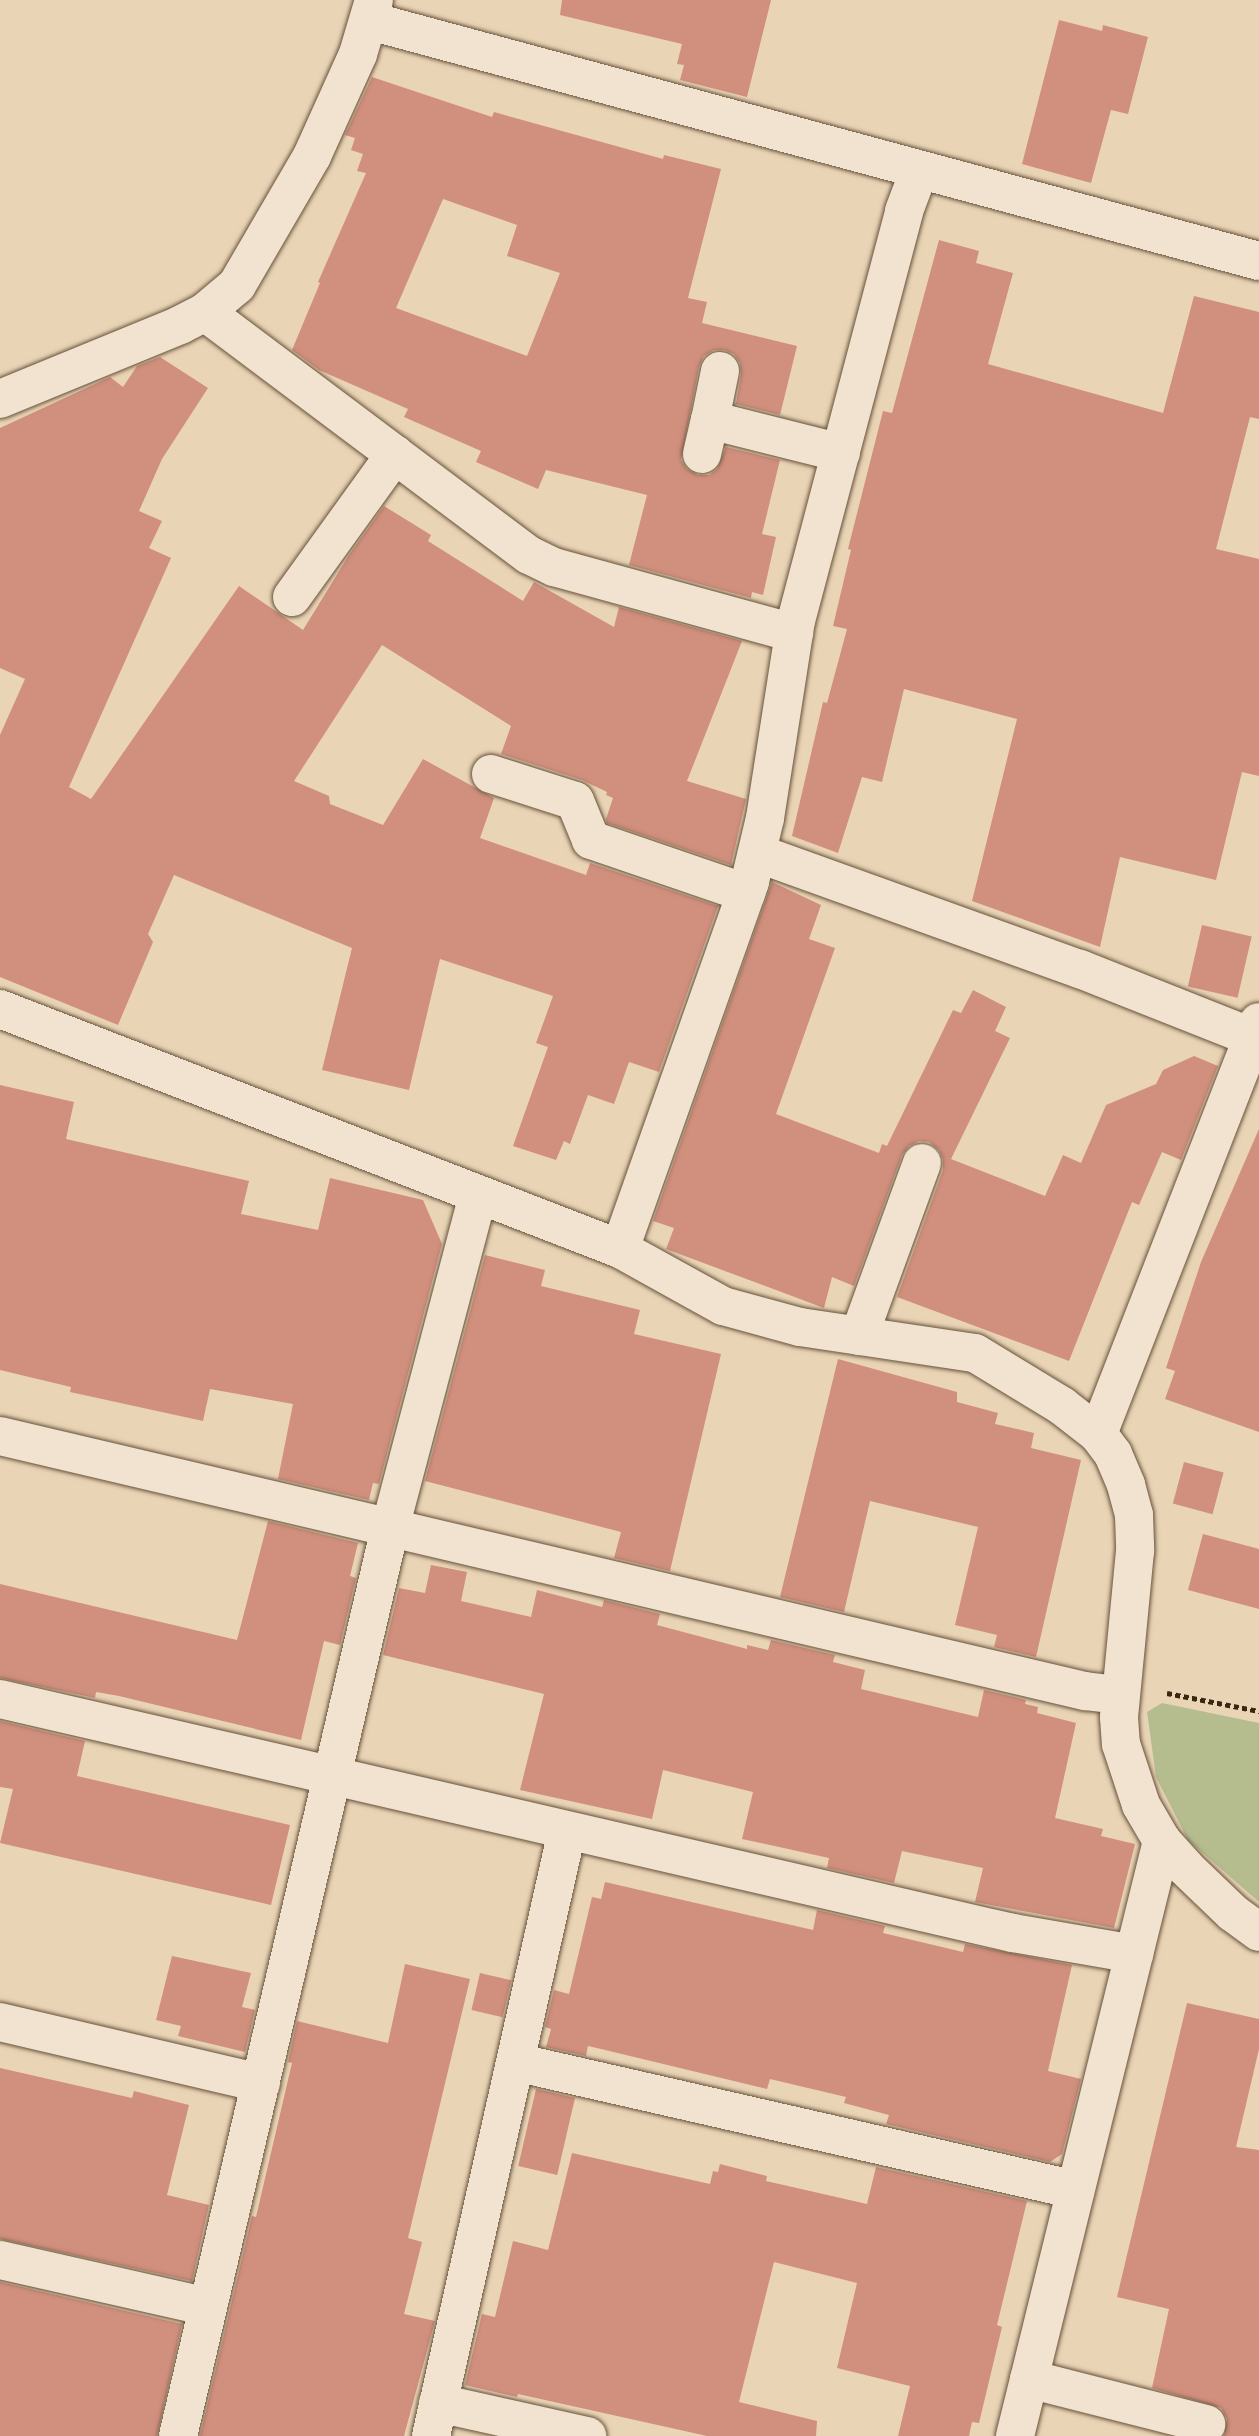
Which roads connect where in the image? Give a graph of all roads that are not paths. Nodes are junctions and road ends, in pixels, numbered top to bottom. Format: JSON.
{"nodes":[{"id":1,"x":372,"y":10,"type":"edge"},
{"id":2,"x":919,"y":171,"type":"junction"},
{"id":3,"x":1259,"y":261,"type":"edge"},
{"id":4,"x":205,"y":312,"type":"junction"},
{"id":5,"x":720,"y":371,"type":"dead end"},
{"id":6,"x":0,"y":399,"type":"edge"},
{"id":7,"x":841,"y":453,"type":"junction"},
{"id":8,"x":395,"y":454,"type":"junction"},
{"id":9,"x":292,"y":597,"type":"dead end"},
{"id":10,"x":794,"y":632,"type":"junction"},
{"id":11,"x":491,"y":774,"type":"dead end"},
{"id":12,"x":757,"y":853,"type":"junction"},
{"id":13,"x":746,"y":893,"type":"junction"},
{"id":14,"x":0,"y":1009,"type":"edge"},
{"id":15,"x":1257,"y":1034,"type":"edge"},
{"id":16,"x":922,"y":1163,"type":"dead end"},
{"id":17,"x":478,"y":1195,"type":"junction"},
{"id":18,"x":620,"y":1249,"type":"junction"},
{"id":19,"x":859,"y":1336,"type":"junction"},
{"id":20,"x":1098,"y":1434,"type":"junction"},
{"id":21,"x":0,"y":1436,"type":"edge"},
{"id":22,"x":390,"y":1528,"type":"junction"},
{"id":23,"x":1128,"y":1689,"type":"junction"},
{"id":24,"x":0,"y":1699,"type":"edge"},
{"id":25,"x":332,"y":1776,"type":"junction"},
{"id":26,"x":568,"y":1830,"type":"junction"},
{"id":27,"x":1162,"y":1841,"type":"junction"},
{"id":28,"x":1259,"y":1932,"type":"edge"},
{"id":29,"x":1134,"y":1954,"type":"junction"},
{"id":30,"x":0,"y":2022,"type":"edge"},
{"id":31,"x":515,"y":2062,"type":"junction"},
{"id":32,"x":261,"y":2083,"type":"junction"},
{"id":33,"x":1076,"y":2190,"type":"junction"},
{"id":34,"x":0,"y":2260,"type":"edge"},
{"id":35,"x":208,"y":2307,"type":"junction"},
{"id":36,"x":1029,"y":2379,"type":"junction"},
{"id":37,"x":434,"y":2420,"type":"edge"},
{"id":38,"x":1206,"y":2424,"type":"dead end"},
{"id":39,"x":178,"y":2436,"type":"edge"},
{"id":40,"x":587,"y":2436,"type":"edge"},
{"id":41,"x":1015,"y":2436,"type":"edge"}],
"edges":[{"from":1,"to":2,"type":"street"},
{"from":1,"to":4,"type":"street"},
{"from":2,"to":3,"type":"street"},
{"from":2,"to":7,"type":"street"},
{"from":4,"to":6,"type":"street"},
{"from":4,"to":8,"type":"street"},
{"from":5,"to":7,"type":"street"},
{"from":7,"to":10,"type":"street"},
{"from":8,"to":9,"type":"street"},
{"from":8,"to":10,"type":"street"},
{"from":10,"to":12,"type":"street"},
{"from":11,"to":13,"type":"street"},
{"from":12,"to":13,"type":"street"},
{"from":12,"to":15,"type":"street"},
{"from":13,"to":18,"type":"street"},
{"from":14,"to":17,"type":"street"},
{"from":15,"to":20,"type":"street"},
{"from":16,"to":19,"type":"street"},
{"from":17,"to":18,"type":"street"},
{"from":17,"to":22,"type":"street"},
{"from":18,"to":19,"type":"street"},
{"from":19,"to":20,"type":"street"},
{"from":20,"to":23,"type":"street"},
{"from":21,"to":22,"type":"street"},
{"from":22,"to":23,"type":"street"},
{"from":22,"to":25,"type":"street"},
{"from":23,"to":27,"type":"street"},
{"from":24,"to":25,"type":"street"},
{"from":25,"to":26,"type":"street"},
{"from":25,"to":32,"type":"street"},
{"from":26,"to":29,"type":"street"},
{"from":26,"to":31,"type":"street"},
{"from":27,"to":28,"type":"street"},
{"from":27,"to":29,"type":"street"},
{"from":29,"to":33,"type":"street"},
{"from":30,"to":32,"type":"street"},
{"from":31,"to":33,"type":"street"},
{"from":31,"to":37,"type":"street"},
{"from":32,"to":35,"type":"street"},
{"from":33,"to":36,"type":"street"},
{"from":34,"to":35,"type":"street"},
{"from":35,"to":39,"type":"street"},
{"from":36,"to":38,"type":"street"},
{"from":36,"to":41,"type":"street"},
{"from":37,"to":40,"type":"street"}]}
